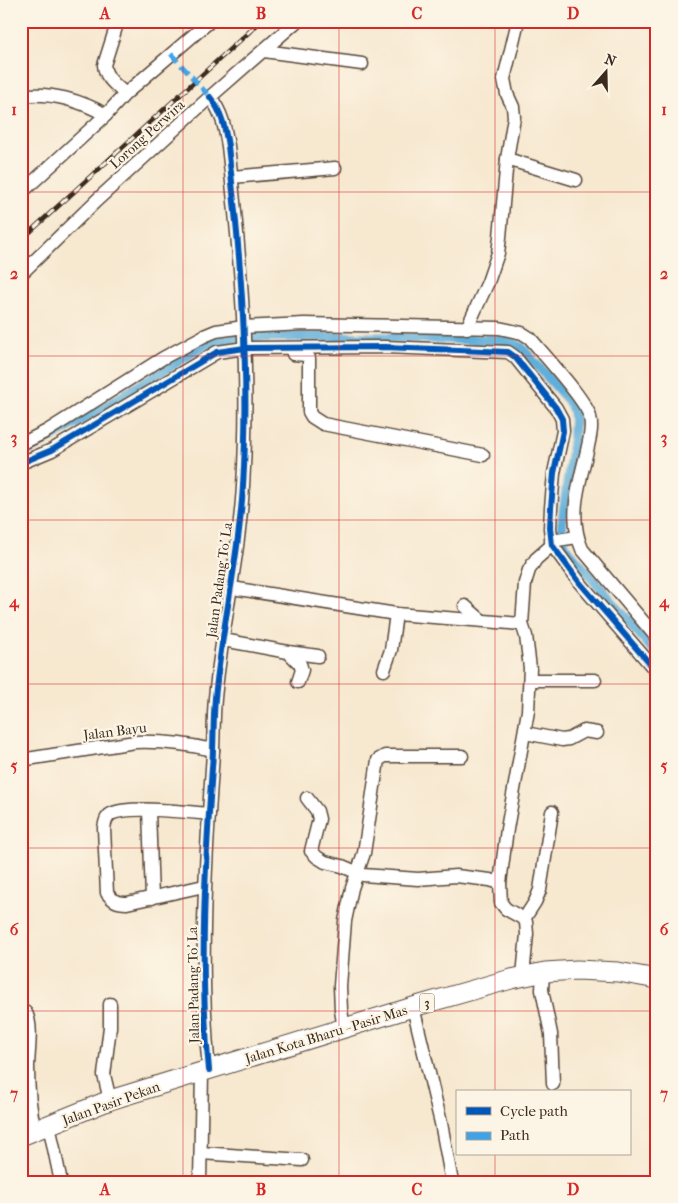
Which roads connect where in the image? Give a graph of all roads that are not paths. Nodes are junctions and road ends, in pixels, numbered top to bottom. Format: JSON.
{"nodes":[{"id":1,"x":118,"y":21,"type":"edge"},
{"id":2,"x":210,"y":21,"type":"edge"},
{"id":3,"x":297,"y":21,"type":"edge"},
{"id":4,"x":518,"y":21,"type":"edge"},
{"id":5,"x":264,"y":51,"type":"junction"},
{"id":6,"x":362,"y":64,"type":"dead end"},
{"id":7,"x":126,"y":94,"type":"junction"},
{"id":8,"x":21,"y":96,"type":"edge"},
{"id":9,"x":210,"y":97,"type":"junction"},
{"id":10,"x":106,"y":115,"type":"junction"},
{"id":11,"x":507,"y":159,"type":"junction"},
{"id":12,"x":335,"y":168,"type":"dead end"},
{"id":13,"x":232,"y":177,"type":"junction"},
{"id":14,"x":576,"y":180,"type":"dead end"},
{"id":15,"x":21,"y":193,"type":"edge"},
{"id":16,"x":21,"y":274,"type":"edge"},
{"id":17,"x":468,"y":328,"type":"junction"},
{"id":18,"x":244,"y":342,"type":"junction"},
{"id":19,"x":21,"y":444,"type":"edge"},
{"id":20,"x":483,"y":455,"type":"dead end"},
{"id":21,"x":21,"y":463,"type":"edge"},
{"id":22,"x":575,"y":537,"type":"junction"},
{"id":23,"x":553,"y":542,"type":"junction"},
{"id":24,"x":232,"y":588,"type":"junction"},
{"id":25,"x":465,"y":606,"type":"dead end"},
{"id":26,"x":396,"y":614,"type":"junction"},
{"id":27,"x":480,"y":620,"type":"junction"},
{"id":28,"x":522,"y":624,"type":"junction"},
{"id":29,"x":657,"y":638,"type":"edge"},
{"id":30,"x":223,"y":640,"type":"junction"},
{"id":31,"x":288,"y":652,"type":"junction"},
{"id":32,"x":318,"y":656,"type":"dead end"},
{"id":33,"x":384,"y":670,"type":"dead end"},
{"id":34,"x":657,"y":672,"type":"edge"},
{"id":35,"x":530,"y":680,"type":"junction"},
{"id":36,"x":595,"y":680,"type":"dead end"},
{"id":37,"x":298,"y":682,"type":"dead end"},
{"id":38,"x":525,"y":732,"type":"junction"},
{"id":39,"x":597,"y":733,"type":"dead end"},
{"id":40,"x":213,"y":750,"type":"junction"},
{"id":41,"x":462,"y":756,"type":"dead end"},
{"id":42,"x":21,"y":760,"type":"edge"},
{"id":43,"x":307,"y":798,"type":"dead end"},
{"id":44,"x":148,"y":810,"type":"junction"},
{"id":45,"x":552,"y":812,"type":"dead end"},
{"id":46,"x":209,"y":814,"type":"junction"},
{"id":47,"x":358,"y":874,"type":"junction"},
{"id":48,"x":500,"y":883,"type":"junction"},
{"id":49,"x":204,"y":886,"type":"junction"},
{"id":50,"x":152,"y":898,"type":"junction"},
{"id":51,"x":524,"y":919,"type":"junction"},
{"id":52,"x":543,"y":973,"type":"junction"},
{"id":53,"x":523,"y":976,"type":"junction"},
{"id":54,"x":657,"y":979,"type":"edge"},
{"id":55,"x":110,"y":1004,"type":"dead end"},
{"id":56,"x":414,"y":1006,"type":"junction"},
{"id":57,"x":21,"y":1010,"type":"edge"},
{"id":58,"x":344,"y":1029,"type":"junction"},
{"id":59,"x":206,"y":1071,"type":"junction"},
{"id":60,"x":553,"y":1084,"type":"dead end"},
{"id":61,"x":110,"y":1100,"type":"junction"},
{"id":62,"x":35,"y":1131,"type":"edge"},
{"id":63,"x":201,"y":1153,"type":"junction"},
{"id":64,"x":302,"y":1160,"type":"dead end"},
{"id":65,"x":61,"y":1182,"type":"edge"},
{"id":66,"x":200,"y":1182,"type":"edge"},
{"id":67,"x":452,"y":1182,"type":"edge"}],
"edges":[{"from":1,"to":7,"type":"street"},
{"from":2,"to":7,"type":"street"},
{"from":3,"to":5,"type":"street","name":"Lorong Perwira"},
{"from":4,"to":11,"type":"street"},
{"from":5,"to":6,"type":"street"},
{"from":5,"to":9,"type":"street","name":"Lorong Perwira"},
{"from":7,"to":10,"type":"street"},
{"from":8,"to":10,"type":"street"},
{"from":9,"to":13,"type":"street","name":"Jalan Padang To' La"},
{"from":9,"to":16,"type":"street","name":"Lorong Perwira"},
{"from":10,"to":15,"type":"street"},
{"from":11,"to":14,"type":"street"},
{"from":11,"to":17,"type":"street"},
{"from":12,"to":13,"type":"street"},
{"from":13,"to":18,"type":"street","name":"Jalan Padang To' La"},
{"from":17,"to":18,"type":"street"},
{"from":17,"to":22,"type":"street"},
{"from":18,"to":19,"type":"street"},
{"from":18,"to":20,"type":"street"},
{"from":18,"to":21,"type":"street"},
{"from":18,"to":23,"type":"street"},
{"from":18,"to":24,"type":"street","name":"Jalan Padang To' La"},
{"from":22,"to":23,"type":"street"},
{"from":22,"to":29,"type":"street"},
{"from":23,"to":28,"type":"street"},
{"from":23,"to":34,"type":"street"},
{"from":24,"to":26,"type":"street"},
{"from":24,"to":30,"type":"street","name":"Jalan Padang To' La"},
{"from":25,"to":27,"type":"street"},
{"from":26,"to":27,"type":"street"},
{"from":26,"to":33,"type":"street"},
{"from":27,"to":28,"type":"street"},
{"from":28,"to":35,"type":"street"},
{"from":30,"to":31,"type":"street"},
{"from":30,"to":40,"type":"street","name":"Jalan Padang To' La"},
{"from":31,"to":32,"type":"street"},
{"from":31,"to":37,"type":"street"},
{"from":35,"to":36,"type":"street"},
{"from":35,"to":38,"type":"street"},
{"from":38,"to":39,"type":"street"},
{"from":38,"to":48,"type":"street"},
{"from":40,"to":42,"type":"street","name":"Jalan Bayu"},
{"from":40,"to":46,"type":"street","name":"Jalan Padang To' La"},
{"from":41,"to":47,"type":"street"},
{"from":43,"to":47,"type":"street"},
{"from":44,"to":46,"type":"street"},
{"from":44,"to":50,"type":"street"},
{"from":44,"to":50,"type":"street"},
{"from":45,"to":51,"type":"street"},
{"from":46,"to":49,"type":"street","name":"Jalan Padang To' La"},
{"from":47,"to":48,"type":"street"},
{"from":47,"to":58,"type":"street"},
{"from":48,"to":51,"type":"street"},
{"from":49,"to":50,"type":"street"},
{"from":49,"to":59,"type":"street","name":"Jalan Padang To' La"},
{"from":51,"to":53,"type":"street"},
{"from":52,"to":53,"type":"highway","name":"Jalan Kota Bharu - Pasir Mas","number":"3"},
{"from":52,"to":54,"type":"highway","name":"Jalan Kota Bharu - Pasir Mas","number":"3"},
{"from":52,"to":60,"type":"street"},
{"from":53,"to":56,"type":"highway","name":"Jalan Kota Bharu - Pasir Mas","number":"3"},
{"from":55,"to":61,"type":"street"},
{"from":56,"to":58,"type":"highway","name":"Jalan Kota Bharu - Pasir Mas","number":"3"},
{"from":56,"to":67,"type":"street"},
{"from":57,"to":62,"type":"street"},
{"from":58,"to":59,"type":"highway","name":"Jalan Kota Bharu - Pasir Mas","number":"3"},
{"from":59,"to":61,"type":"highway","name":"Jalan Pasir Pekan","number":"3"},
{"from":59,"to":63,"type":"street","name":"Jalan Padang To' La"},
{"from":61,"to":62,"type":"highway","name":"Jalan Pasir Pekan","number":"3"},
{"from":62,"to":65,"type":"street"},
{"from":63,"to":64,"type":"street"},
{"from":63,"to":66,"type":"street","name":"Jalan Padang To' La"}]}
